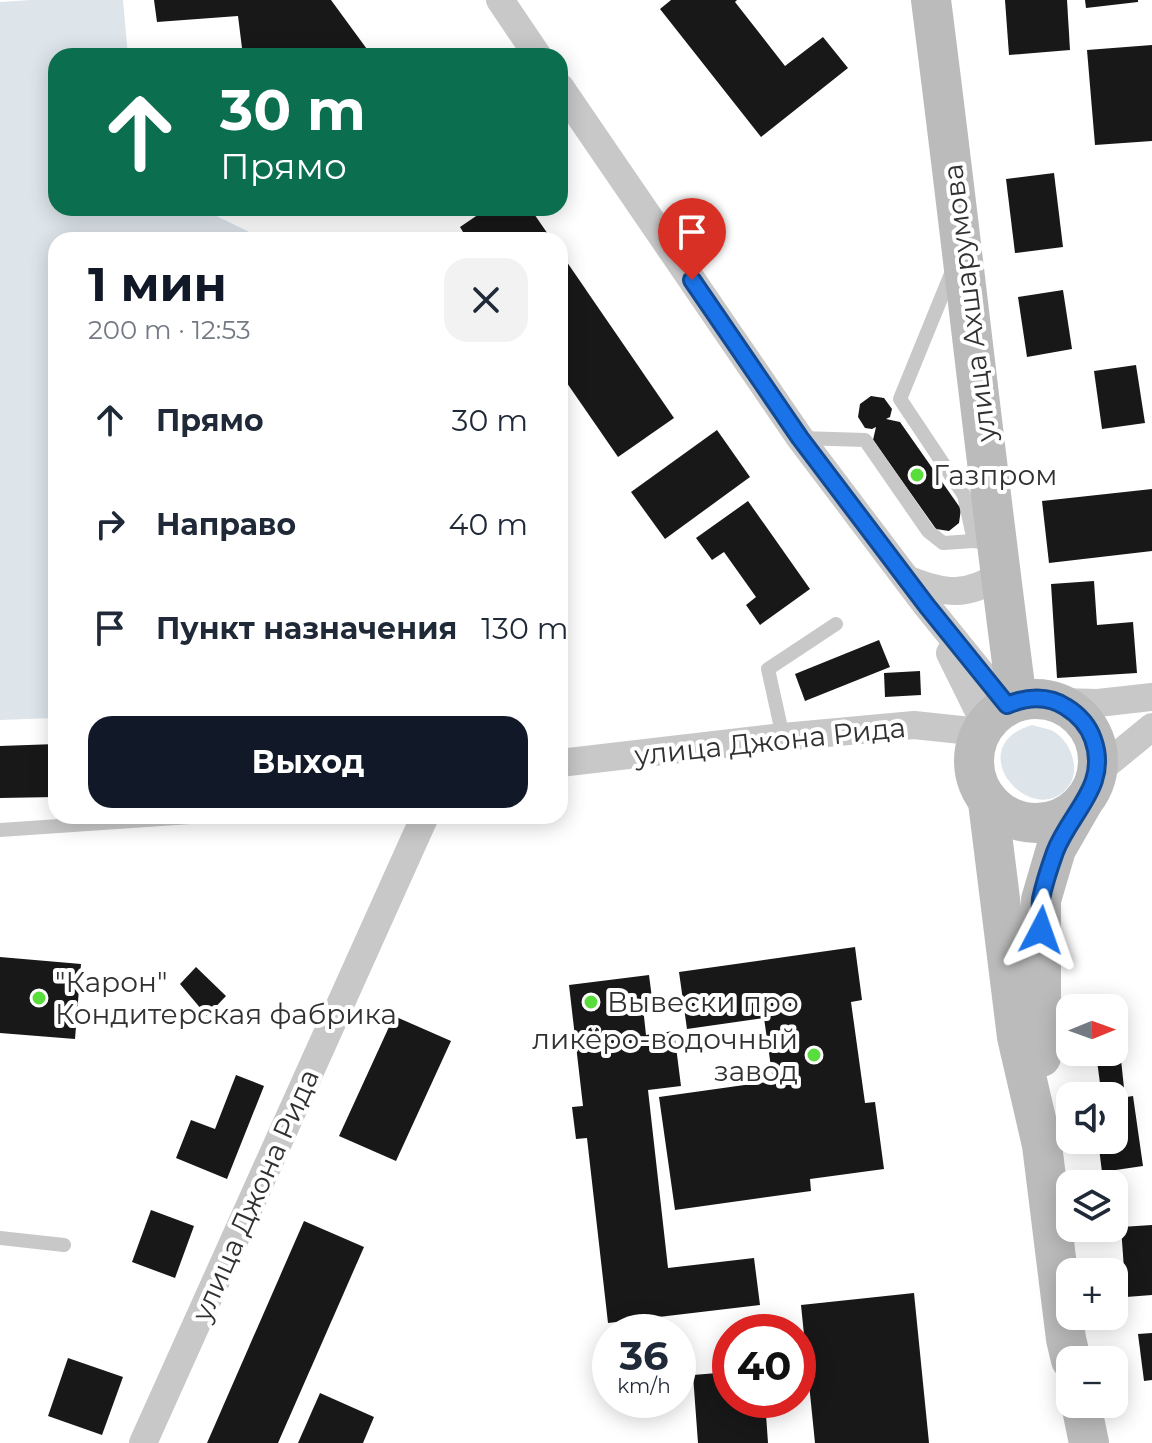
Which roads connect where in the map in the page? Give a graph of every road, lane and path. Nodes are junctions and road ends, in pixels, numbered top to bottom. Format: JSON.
{"nodes":[{"id":1,"x":500,"y":0,"type":"edge"},
{"id":2,"x":931,"y":0,"type":"edge"},
{"id":3,"x":533,"y":48,"type":"edge"},
{"id":4,"x":568,"y":99,"type":"edge"},
{"id":5,"x":963,"y":246,"type":"junction"},
{"id":6,"x":800,"y":438,"type":"junction"},
{"id":7,"x":990,"y":553,"type":"junction"},
{"id":8,"x":909,"y":580,"type":"junction"},
{"id":9,"x":836,"y":624,"type":"dead end"},
{"id":10,"x":1152,"y":697,"type":"edge"},
{"id":11,"x":1059,"y":702,"type":"junction"},
{"id":12,"x":997,"y":715,"type":"junction"},
{"id":13,"x":1152,"y":727,"type":"edge"},
{"id":14,"x":783,"y":737,"type":"junction"},
{"id":15,"x":568,"y":762,"type":"edge"},
{"id":16,"x":1090,"y":787,"type":"junction"},
{"id":17,"x":988,"y":802,"type":"junction"},
{"id":18,"x":88,"y":824,"type":"edge"},
{"id":19,"x":421,"y":824,"type":"edge"},
{"id":20,"x":0,"y":830,"type":"edge"},
{"id":21,"x":1042,"y":1145,"type":"junction"},
{"id":22,"x":0,"y":1238,"type":"edge"},
{"id":23,"x":64,"y":1245,"type":"dead end"},
{"id":24,"x":1068,"y":1346,"type":"edge"},
{"id":25,"x":1084,"y":1418,"type":"edge"},
{"id":26,"x":143,"y":1443,"type":"edge"},
{"id":27,"x":1089,"y":1443,"type":"edge"}],
"edges":[{"from":1,"to":3,"type":"street"},
{"from":2,"to":5,"type":"street","name":"улица Ахшарумова"},
{"from":4,"to":6,"type":"street"},
{"from":5,"to":7,"type":"street","name":"улица Ахшарумова"},
{"from":5,"to":7,"type":"lane"},
{"from":6,"to":7,"type":"lane"},
{"from":6,"to":8,"type":"street"},
{"from":7,"to":8,"type":"street"},
{"from":7,"to":12,"type":"street","name":"улица Ахшарумова"},
{"from":8,"to":12,"type":"street"},
{"from":9,"to":14,"type":"lane"},
{"from":10,"to":11,"type":"street"},
{"from":11,"to":12,"type":"street"},
{"from":11,"to":16,"type":"street"},
{"from":12,"to":14,"type":"street","name":"улица Джона Рида"},
{"from":12,"to":17,"type":"street"},
{"from":13,"to":16,"type":"street"},
{"from":14,"to":15,"type":"street","name":"улица Джона Рида"},
{"from":16,"to":17,"type":"street"},
{"from":16,"to":21,"type":"street"},
{"from":17,"to":21,"type":"street"},
{"from":18,"to":20,"type":"lane"},
{"from":19,"to":26,"type":"street","name":"улица Джона Рида"},
{"from":21,"to":24,"type":"street"},
{"from":22,"to":23,"type":"lane"},
{"from":25,"to":27,"type":"street"}]}
